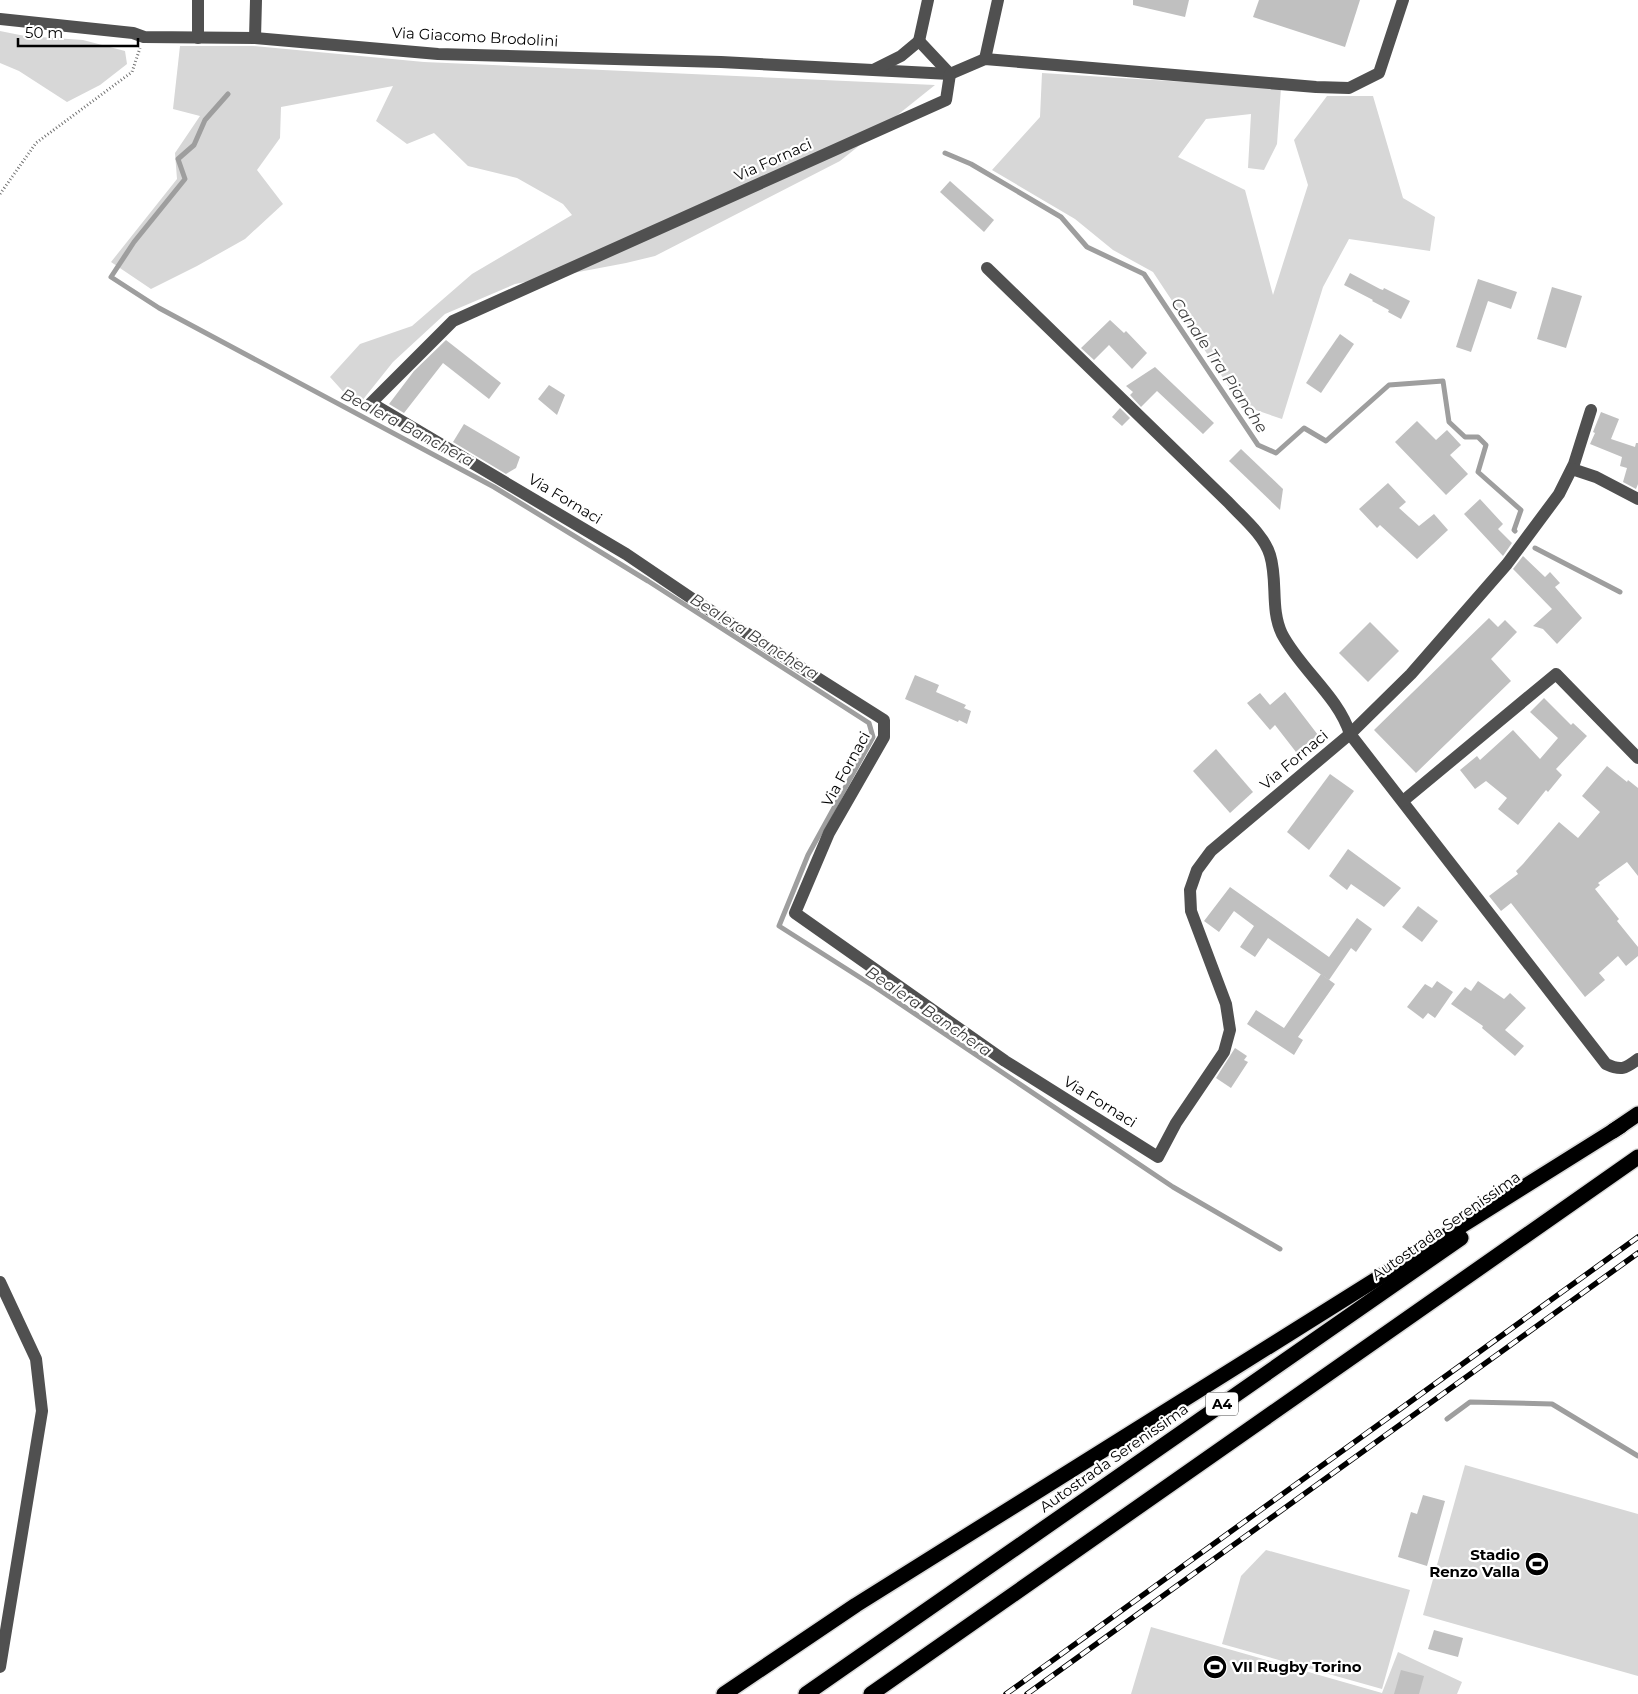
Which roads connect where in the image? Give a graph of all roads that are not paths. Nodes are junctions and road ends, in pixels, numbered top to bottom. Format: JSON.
{"nodes":[{"id":1,"x":198,"y":0,"type":"edge"},
{"id":2,"x":256,"y":0,"type":"edge"},
{"id":3,"x":928,"y":0,"type":"edge"},
{"id":4,"x":998,"y":0,"type":"edge"},
{"id":5,"x":1403,"y":0,"type":"edge"},
{"id":6,"x":0,"y":18,"type":"edge"},
{"id":7,"x":198,"y":38,"type":"junction"},
{"id":8,"x":255,"y":38,"type":"junction"},
{"id":9,"x":919,"y":41,"type":"junction"},
{"id":10,"x":985,"y":59,"type":"junction"},
{"id":11,"x":873,"y":69,"type":"junction"},
{"id":12,"x":950,"y":74,"type":"junction"},
{"id":13,"x":986,"y":268,"type":"dead end"},
{"id":14,"x":1591,"y":410,"type":"dead end"},
{"id":15,"x":1572,"y":469,"type":"junction"},
{"id":16,"x":1638,"y":499,"type":"edge"},
{"id":17,"x":1350,"y":734,"type":"junction"},
{"id":18,"x":1638,"y":758,"type":"edge"},
{"id":19,"x":1403,"y":801,"type":"junction"},
{"id":20,"x":1638,"y":1059,"type":"edge"},
{"id":21,"x":1638,"y":1114,"type":"edge"},
{"id":22,"x":1620,"y":1126,"type":"junction"},
{"id":23,"x":1638,"y":1157,"type":"edge"},
{"id":24,"x":0,"y":1282,"type":"edge"},
{"id":25,"x":0,"y":1667,"type":"edge"},
{"id":26,"x":724,"y":1694,"type":"edge"},
{"id":27,"x":806,"y":1694,"type":"edge"},
{"id":28,"x":871,"y":1694,"type":"edge"}],
"edges":[{"from":1,"to":7,"type":"street"},
{"from":2,"to":8,"type":"street"},
{"from":3,"to":9,"type":"street"},
{"from":4,"to":10,"type":"street"},
{"from":5,"to":10,"type":"street"},
{"from":6,"to":7,"type":"street","name":"Via Giacomo Brodolini"},
{"from":7,"to":8,"type":"street","name":"Via Giacomo Brodolini"},
{"from":8,"to":11,"type":"street","name":"Via Giacomo Brodolini"},
{"from":9,"to":11,"type":"street"},
{"from":9,"to":12,"type":"street"},
{"from":10,"to":12,"type":"street"},
{"from":11,"to":12,"type":"street","name":"Via Giacomo Brodolini"},
{"from":12,"to":17,"type":"street","name":"Via Fornaci"},
{"from":13,"to":17,"type":"street"},
{"from":14,"to":15,"type":"street"},
{"from":15,"to":16,"type":"street"},
{"from":15,"to":17,"type":"street"},
{"from":17,"to":19,"type":"street"},
{"from":18,"to":19,"type":"street"},
{"from":19,"to":20,"type":"street"},
{"from":21,"to":22,"type":"highway","name":"Autostrada Serenissima","number":"A4"},
{"from":22,"to":26,"type":"highway"},
{"from":22,"to":27,"type":"highway","name":"Autostrada Serenissima","number":"A4"},
{"from":23,"to":28,"type":"highway","number":"A4"},
{"from":24,"to":25,"type":"street"}]}
